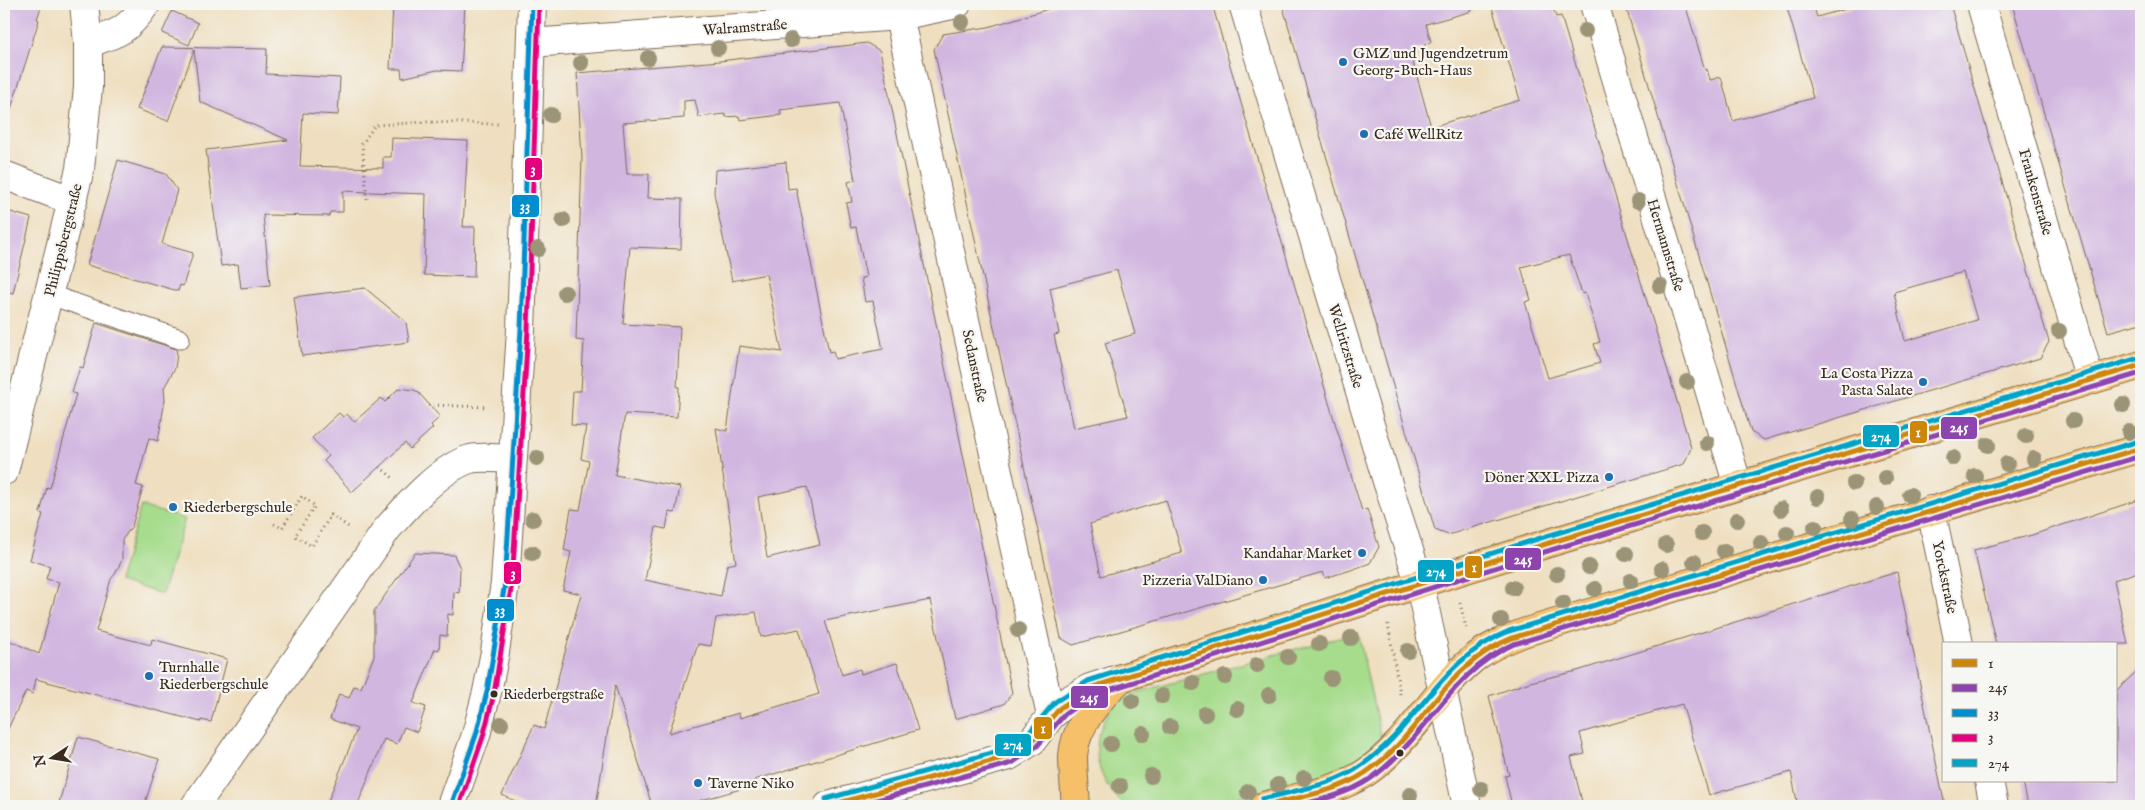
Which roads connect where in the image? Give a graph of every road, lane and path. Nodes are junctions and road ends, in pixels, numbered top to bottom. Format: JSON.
{"nodes":[{"id":1,"x":84,"y":4,"type":"edge"},
{"id":2,"x":146,"y":4,"type":"edge"},
{"id":3,"x":532,"y":4,"type":"edge"},
{"id":4,"x":957,"y":4,"type":"edge"},
{"id":5,"x":1244,"y":4,"type":"edge"},
{"id":6,"x":1594,"y":4,"type":"edge"},
{"id":7,"x":1981,"y":4,"type":"edge"},
{"id":8,"x":899,"y":16,"type":"junction"},
{"id":9,"x":88,"y":43,"type":"junction"},
{"id":10,"x":532,"y":43,"type":"junction"},
{"id":11,"x":529,"y":125,"type":"junction"},
{"id":12,"x":4,"y":175,"type":"edge"},
{"id":13,"x":367,"y":199,"type":"dead end"},
{"id":14,"x":73,"y":202,"type":"junction"},
{"id":15,"x":50,"y":295,"type":"junction"},
{"id":16,"x":180,"y":338,"type":"dead end"},
{"id":17,"x":2141,"y":365,"type":"edge"},
{"id":18,"x":2090,"y":380,"type":"junction"},
{"id":19,"x":428,"y":405,"type":"dead end"},
{"id":20,"x":493,"y":407,"type":"dead end"},
{"id":21,"x":2141,"y":448,"type":"edge"},
{"id":22,"x":512,"y":459,"type":"junction"},
{"id":23,"x":4,"y":471,"type":"edge"},
{"id":24,"x":1738,"y":486,"type":"junction"},
{"id":25,"x":1931,"y":510,"type":"junction"},
{"id":26,"x":274,"y":524,"type":"dead end"},
{"id":27,"x":355,"y":532,"type":"dead end"},
{"id":28,"x":1420,"y":585,"type":"junction"},
{"id":29,"x":1459,"y":598,"type":"dead end"},
{"id":30,"x":1386,"y":616,"type":"dead end"},
{"id":31,"x":1468,"y":636,"type":"dead end"},
{"id":32,"x":1959,"y":642,"type":"edge"},
{"id":33,"x":1122,"y":678,"type":"junction"},
{"id":34,"x":1442,"y":690,"type":"junction"},
{"id":35,"x":1400,"y":695,"type":"dead end"},
{"id":36,"x":1051,"y":716,"type":"junction"},
{"id":37,"x":1989,"y":782,"type":"edge"},
{"id":38,"x":1079,"y":799,"type":"edge"},
{"id":39,"x":195,"y":806,"type":"edge"},
{"id":40,"x":451,"y":806,"type":"edge"},
{"id":41,"x":828,"y":806,"type":"edge"},
{"id":42,"x":1264,"y":806,"type":"edge"},
{"id":43,"x":1467,"y":806,"type":"edge"},
{"id":44,"x":1994,"y":806,"type":"edge"}],
"edges":[{"from":1,"to":9,"type":"street","name":"Philippsbergstraße"},
{"from":2,"to":9,"type":"street"},
{"from":3,"to":10,"type":"street"},
{"from":4,"to":8,"type":"street","name":"Walramstraße"},
{"from":5,"to":28,"type":"street","name":"Wellritzstraße"},
{"from":6,"to":24,"type":"street","name":"Hermannstraße"},
{"from":7,"to":18,"type":"street","name":"Frankenstraße"},
{"from":8,"to":10,"type":"street","name":"Walramstraße"},
{"from":8,"to":36,"type":"street","name":"Sedanstraße"},
{"from":9,"to":14,"type":"street","name":"Philippsbergstraße"},
{"from":10,"to":11,"type":"street"},
{"from":11,"to":13,"type":"path"},
{"from":11,"to":22,"type":"street"},
{"from":12,"to":14,"type":"street"},
{"from":14,"to":15,"type":"street","name":"Philippsbergstraße"},
{"from":15,"to":16,"type":"lane"},
{"from":15,"to":23,"type":"street","name":"Philippsbergstraße"},
{"from":17,"to":18,"type":"main road"},
{"from":18,"to":24,"type":"main road"},
{"from":19,"to":20,"type":"path"},
{"from":21,"to":25,"type":"main road"},
{"from":22,"to":39,"type":"street"},
{"from":22,"to":40,"type":"street"},
{"from":24,"to":28,"type":"main road"},
{"from":25,"to":32,"type":"street","name":"Yorckstraße"},
{"from":25,"to":34,"type":"main road"},
{"from":26,"to":27,"type":"path"},
{"from":28,"to":33,"type":"main road"},
{"from":28,"to":34,"type":"street","name":"Wellritzstraße"},
{"from":29,"to":31,"type":"path"},
{"from":30,"to":35,"type":"path"},
{"from":33,"to":36,"type":"street"},
{"from":33,"to":38,"type":"main road"},
{"from":34,"to":42,"type":"main road"},
{"from":34,"to":43,"type":"street","name":"Wellritzstraße"},
{"from":36,"to":41,"type":"street"},
{"from":37,"to":44,"type":"street"}]}
